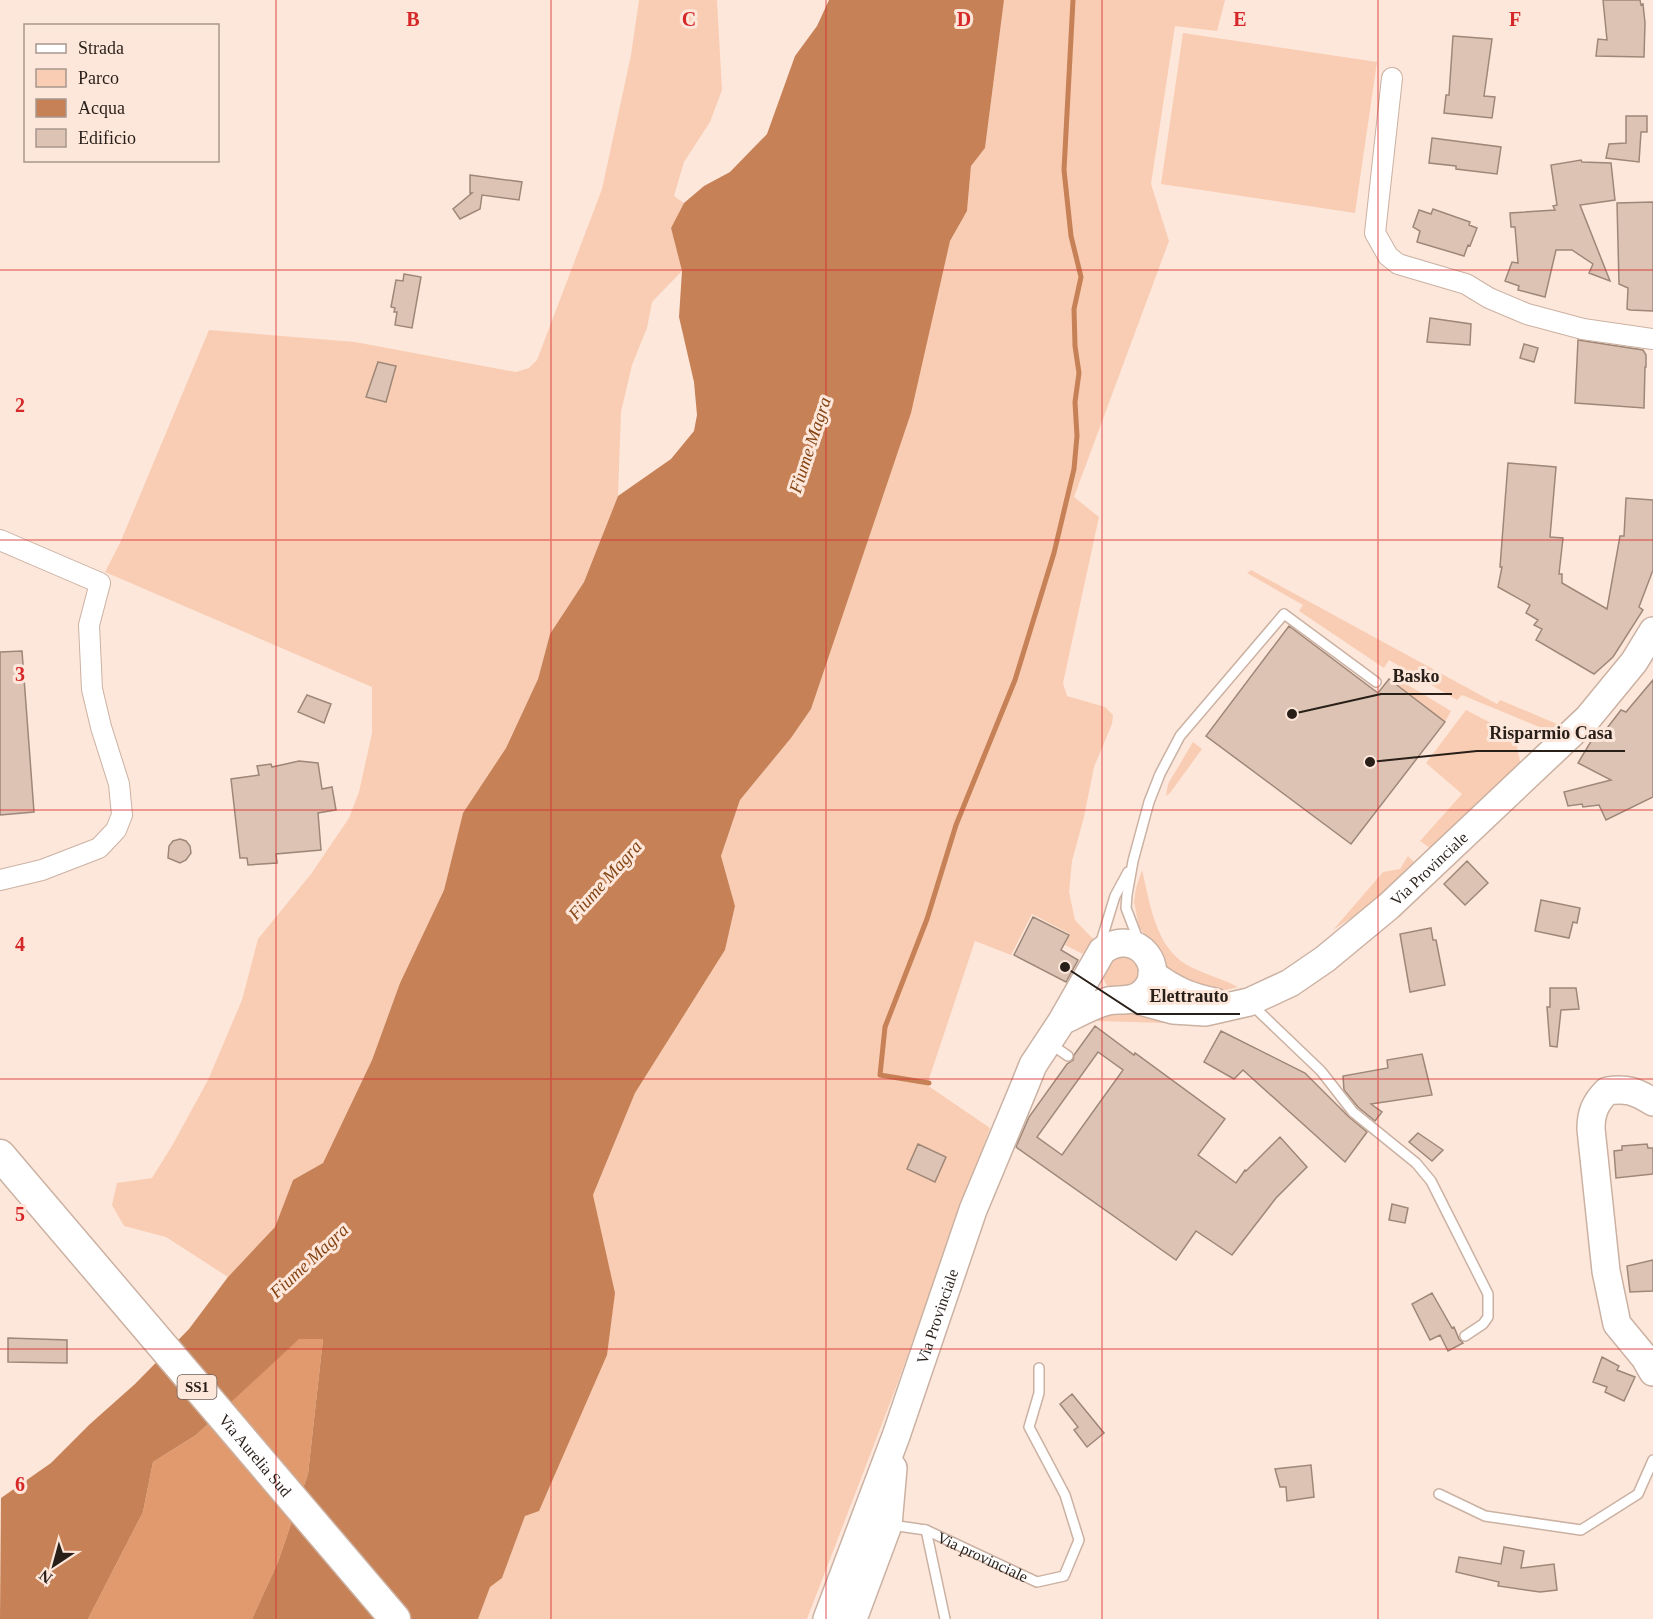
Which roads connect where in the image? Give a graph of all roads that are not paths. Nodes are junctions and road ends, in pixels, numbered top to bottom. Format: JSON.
{"nodes":[{"id":1,"x":1392,"y":78,"type":"dead end"},
{"id":2,"x":1653,"y":339,"type":"edge"},
{"id":3,"x":0,"y":540,"type":"edge"},
{"id":4,"x":1653,"y":631,"type":"edge"},
{"id":5,"x":1643,"y":668,"type":"edge"},
{"id":6,"x":1376,"y":681,"type":"dead end"},
{"id":7,"x":1133,"y":861,"type":"junction"},
{"id":8,"x":7,"y":879,"type":"edge"},
{"id":9,"x":1095,"y":961,"type":"junction"},
{"id":10,"x":1147,"y":962,"type":"junction"},
{"id":11,"x":1126,"y":999,"type":"junction"},
{"id":12,"x":1240,"y":1004,"type":"junction"},
{"id":13,"x":1059,"y":1040,"type":"junction"},
{"id":14,"x":1653,"y":1102,"type":"edge"},
{"id":15,"x":0,"y":1155,"type":"edge"},
{"id":16,"x":1465,"y":1336,"type":"dead end"},
{"id":17,"x":1039,"y":1368,"type":"dead end"},
{"id":18,"x":1653,"y":1372,"type":"edge"},
{"id":19,"x":896,"y":1436,"type":"junction"},
{"id":20,"x":1653,"y":1460,"type":"edge"},
{"id":21,"x":1439,"y":1494,"type":"dead end"},
{"id":22,"x":888,"y":1525,"type":"junction"},
{"id":23,"x":926,"y":1530,"type":"junction"},
{"id":24,"x":395,"y":1619,"type":"edge"},
{"id":25,"x":809,"y":1619,"type":"edge"},
{"id":26,"x":827,"y":1619,"type":"edge"},
{"id":27,"x":853,"y":1619,"type":"edge"},
{"id":28,"x":945,"y":1619,"type":"edge"}],
"edges":[{"from":1,"to":2,"type":"street"},
{"from":3,"to":8,"type":"street"},
{"from":4,"to":5,"type":"main road","name":"Via Provinciale"},
{"from":5,"to":12,"type":"main road","name":"Via Provinciale"},
{"from":6,"to":7,"type":"lane"},
{"from":7,"to":9,"type":"lane"},
{"from":7,"to":10,"type":"lane"},
{"from":9,"to":10,"type":"main road","name":"Via Provinciale"},
{"from":9,"to":11,"type":"main road"},
{"from":9,"to":13,"type":"main road","name":"Via Provinciale"},
{"from":10,"to":11,"type":"main road"},
{"from":10,"to":12,"type":"main road","name":"Via Provinciale"},
{"from":11,"to":12,"type":"main road"},
{"from":11,"to":13,"type":"main road"},
{"from":12,"to":16,"type":"lane"},
{"from":13,"to":19,"type":"main road","name":"Via Provinciale"},
{"from":14,"to":18,"type":"main road"},
{"from":15,"to":24,"type":"main road","name":"Via Aurelia Sud","number":"SS1"},
{"from":17,"to":23,"type":"lane","name":"Via provinciale"},
{"from":19,"to":22,"type":"main road"},
{"from":19,"to":25,"type":"main road"},
{"from":19,"to":26,"type":"main road","name":"Via Provinciale"},
{"from":20,"to":21,"type":"lane"},
{"from":22,"to":23,"type":"lane","name":"Via provinciale"},
{"from":22,"to":27,"type":"main road"},
{"from":23,"to":28,"type":"lane","name":"Via provinciale"}]}
